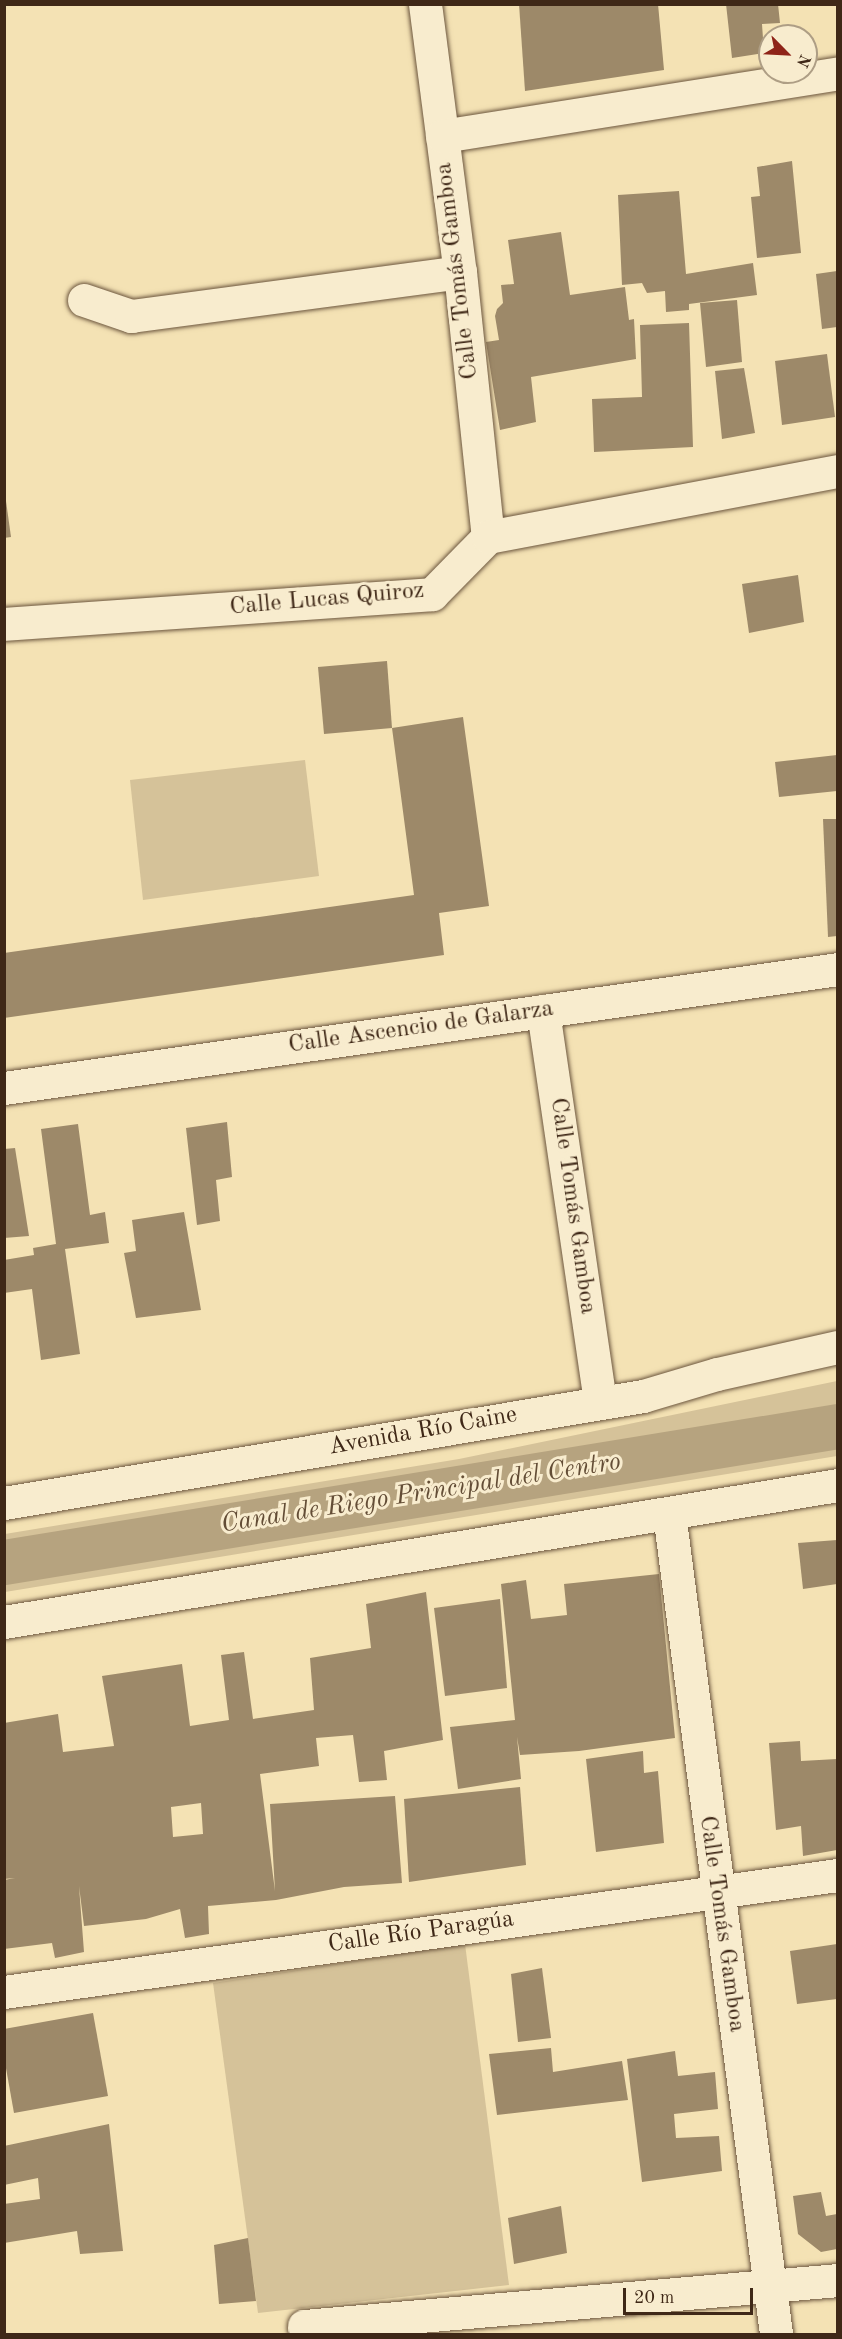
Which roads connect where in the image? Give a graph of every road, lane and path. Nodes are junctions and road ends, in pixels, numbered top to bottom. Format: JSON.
{"nodes":[{"id":1,"x":425,"y":4,"type":"edge"},
{"id":2,"x":837,"y":73,"type":"edge"},
{"id":3,"x":442,"y":136,"type":"junction"},
{"id":4,"x":460,"y":272,"type":"junction"},
{"id":5,"x":84,"y":300,"type":"dead end"},
{"id":6,"x":837,"y":471,"type":"edge"},
{"id":7,"x":488,"y":537,"type":"junction"},
{"id":8,"x":4,"y":624,"type":"edge"},
{"id":9,"x":837,"y":969,"type":"edge"},
{"id":10,"x":543,"y":1011,"type":"junction"},
{"id":11,"x":4,"y":1088,"type":"edge"},
{"id":12,"x":837,"y":1347,"type":"edge"},
{"id":13,"x":600,"y":1402,"type":"junction"},
{"id":14,"x":837,"y":1485,"type":"edge"},
{"id":15,"x":4,"y":1503,"type":"edge"},
{"id":16,"x":669,"y":1513,"type":"junction"},
{"id":17,"x":4,"y":1622,"type":"edge"},
{"id":18,"x":837,"y":1875,"type":"edge"},
{"id":19,"x":716,"y":1892,"type":"junction"},
{"id":20,"x":4,"y":1992,"type":"edge"},
{"id":21,"x":837,"y":2280,"type":"edge"},
{"id":22,"x":770,"y":2286,"type":"junction"},
{"id":23,"x":304,"y":2325,"type":"dead end"},
{"id":24,"x":776,"y":2334,"type":"edge"}],
"edges":[{"from":1,"to":3,"type":"street","name":"Calle Tomás Gamboa"},
{"from":2,"to":3,"type":"street"},
{"from":3,"to":4,"type":"street","name":"Calle Tomás Gamboa"},
{"from":4,"to":5,"type":"street"},
{"from":4,"to":7,"type":"street","name":"Calle Tomás Gamboa"},
{"from":6,"to":7,"type":"street"},
{"from":7,"to":8,"type":"street","name":"Calle Lucas Quiroz"},
{"from":9,"to":10,"type":"street","name":"Calle Ascencio de Galarza"},
{"from":10,"to":11,"type":"street","name":"Calle Ascencio de Galarza"},
{"from":10,"to":13,"type":"street","name":"Calle Tomás Gamboa"},
{"from":12,"to":13,"type":"street","name":"Avenida Río Caine"},
{"from":13,"to":15,"type":"street","name":"Avenida Río Caine"},
{"from":14,"to":16,"type":"street"},
{"from":16,"to":17,"type":"street"},
{"from":16,"to":19,"type":"street","name":"Calle Tomás Gamboa"},
{"from":18,"to":19,"type":"street","name":"Calle Río Paragúa"},
{"from":19,"to":20,"type":"street","name":"Calle Río Paragúa"},
{"from":19,"to":22,"type":"street","name":"Calle Tomás Gamboa"},
{"from":21,"to":22,"type":"street"},
{"from":22,"to":23,"type":"street"},
{"from":22,"to":24,"type":"street","name":"Calle Tomás Gamboa"}]}
